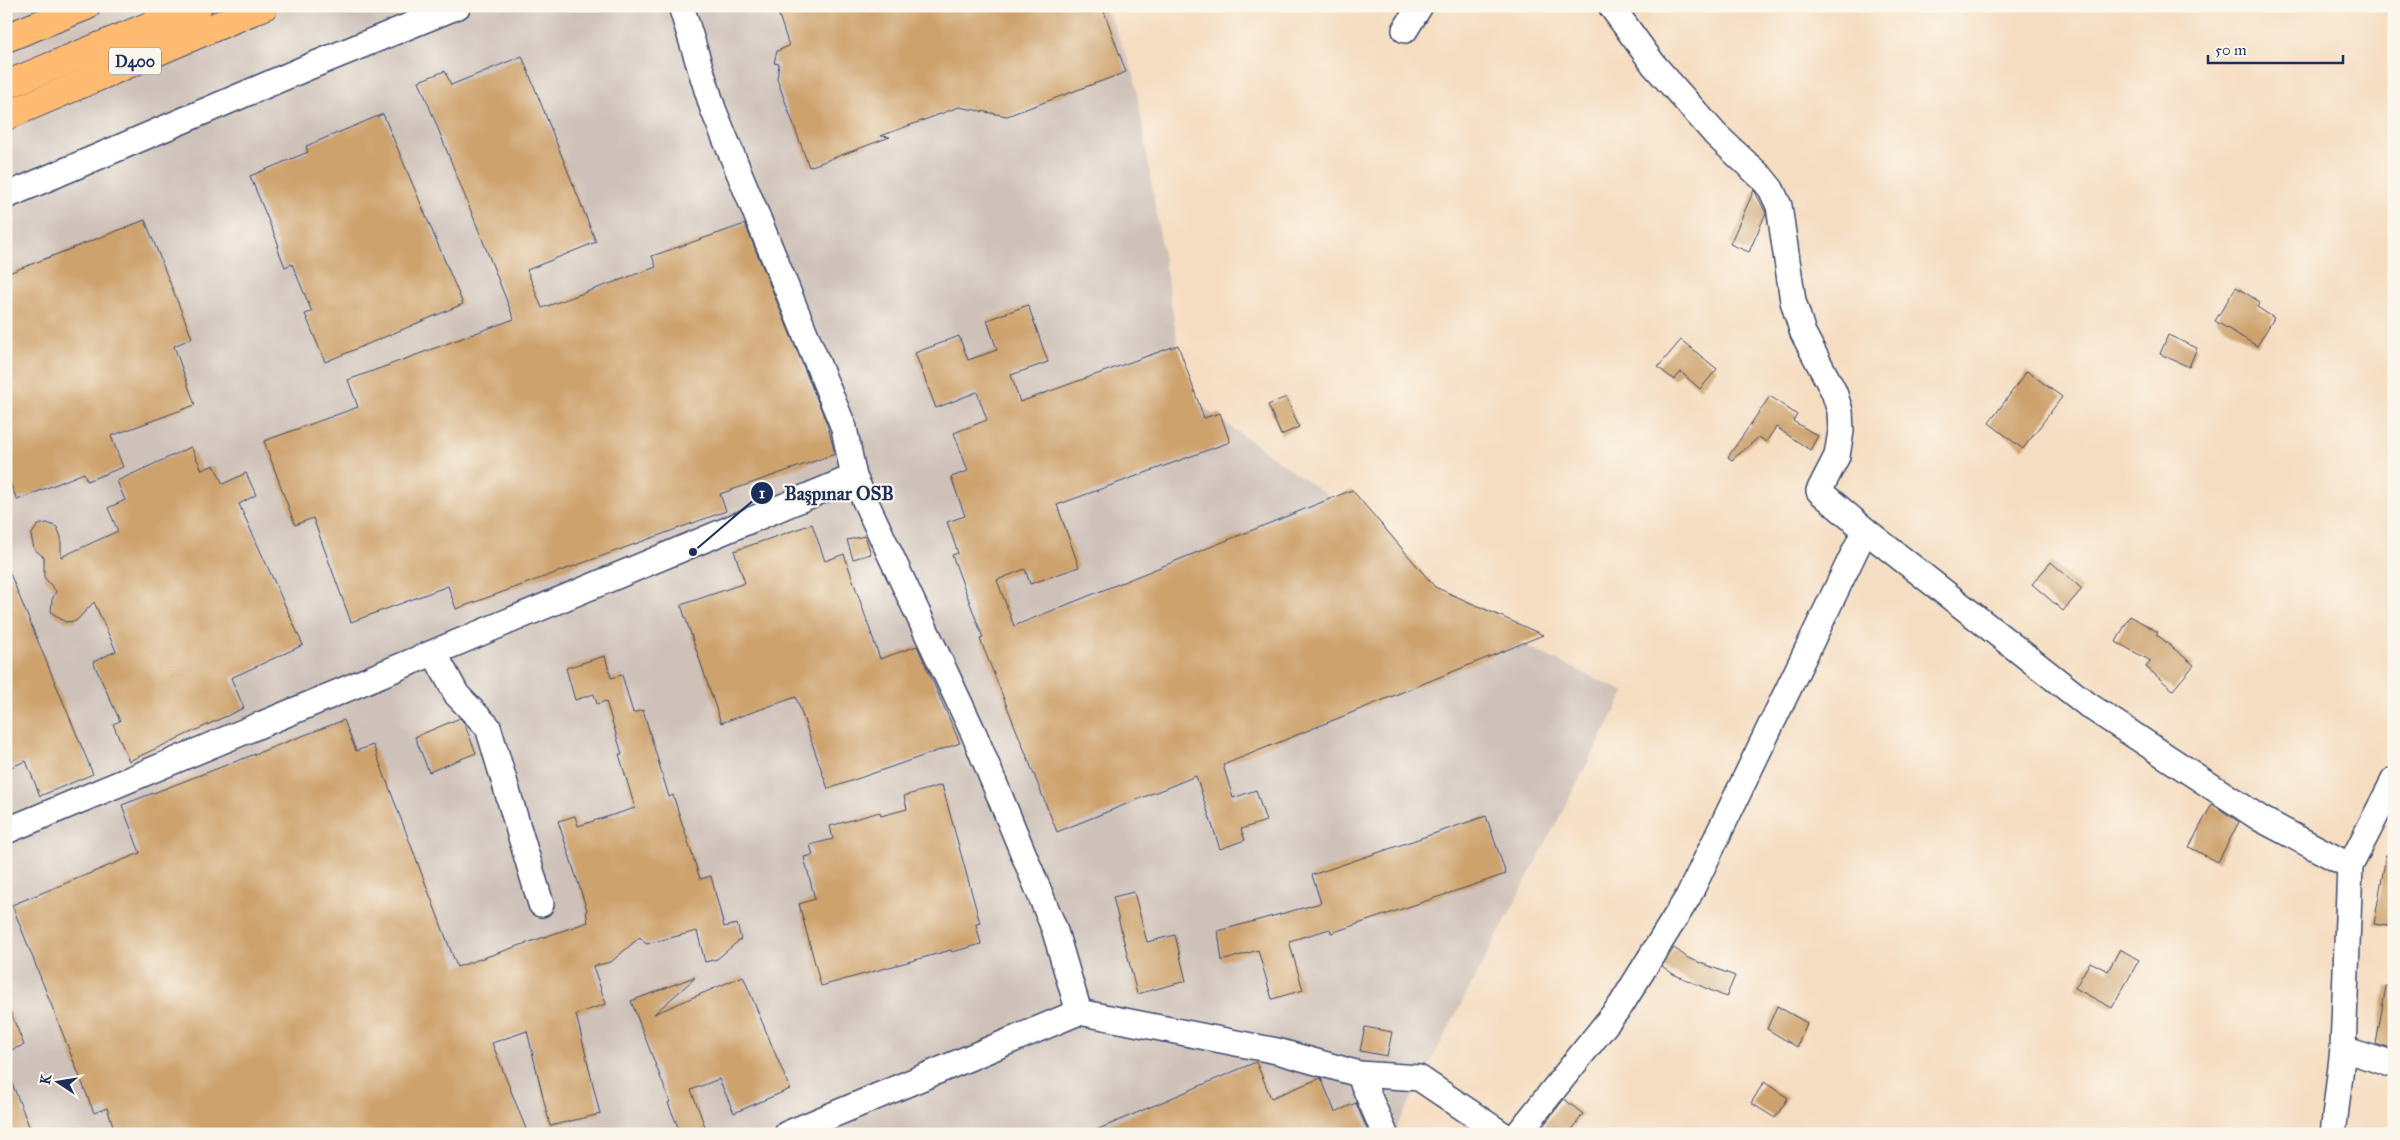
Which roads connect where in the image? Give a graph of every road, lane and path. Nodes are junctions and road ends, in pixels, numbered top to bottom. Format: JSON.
{"nodes":[{"id":1,"x":86,"y":6,"type":"edge"},
{"id":2,"x":198,"y":6,"type":"edge"},
{"id":3,"x":264,"y":6,"type":"edge"},
{"id":4,"x":458,"y":6,"type":"edge"},
{"id":5,"x":681,"y":6,"type":"edge"},
{"id":6,"x":1420,"y":6,"type":"edge"},
{"id":7,"x":1611,"y":6,"type":"edge"},
{"id":8,"x":1405,"y":30,"type":"dead end"},
{"id":9,"x":6,"y":38,"type":"edge"},
{"id":10,"x":6,"y":85,"type":"edge"},
{"id":11,"x":6,"y":116,"type":"edge"},
{"id":12,"x":6,"y":196,"type":"edge"},
{"id":13,"x":854,"y":476,"type":"junction"},
{"id":14,"x":1865,"y":530,"type":"junction"},
{"id":15,"x":434,"y":652,"type":"junction"},
{"id":16,"x":2394,"y":780,"type":"edge"},
{"id":17,"x":2387,"y":813,"type":"edge"},
{"id":18,"x":6,"y":831,"type":"edge"},
{"id":19,"x":2350,"y":866,"type":"junction"},
{"id":20,"x":541,"y":904,"type":"dead end"},
{"id":21,"x":1079,"y":1012,"type":"junction"},
{"id":22,"x":2343,"y":1049,"type":"junction"},
{"id":23,"x":2394,"y":1065,"type":"edge"},
{"id":24,"x":1360,"y":1074,"type":"junction"},
{"id":25,"x":787,"y":1134,"type":"edge"},
{"id":26,"x":1385,"y":1134,"type":"edge"},
{"id":27,"x":1502,"y":1134,"type":"edge"},
{"id":28,"x":1518,"y":1134,"type":"edge"},
{"id":29,"x":2333,"y":1134,"type":"edge"}],
"edges":[{"from":1,"to":9,"type":"highway"},
{"from":2,"to":10,"type":"highway","number":"D400"},
{"from":3,"to":11,"type":"highway","number":"D400"},
{"from":4,"to":12,"type":"street"},
{"from":5,"to":13,"type":"street"},
{"from":6,"to":8,"type":"street"},
{"from":7,"to":14,"type":"street"},
{"from":13,"to":15,"type":"street"},
{"from":13,"to":21,"type":"street"},
{"from":14,"to":19,"type":"street"},
{"from":14,"to":28,"type":"street"},
{"from":15,"to":18,"type":"street"},
{"from":15,"to":20,"type":"street"},
{"from":16,"to":17,"type":"street"},
{"from":17,"to":19,"type":"street"},
{"from":19,"to":22,"type":"street"},
{"from":21,"to":24,"type":"street"},
{"from":21,"to":25,"type":"street"},
{"from":22,"to":23,"type":"street"},
{"from":22,"to":29,"type":"street"},
{"from":24,"to":26,"type":"street"},
{"from":24,"to":27,"type":"street"}]}
